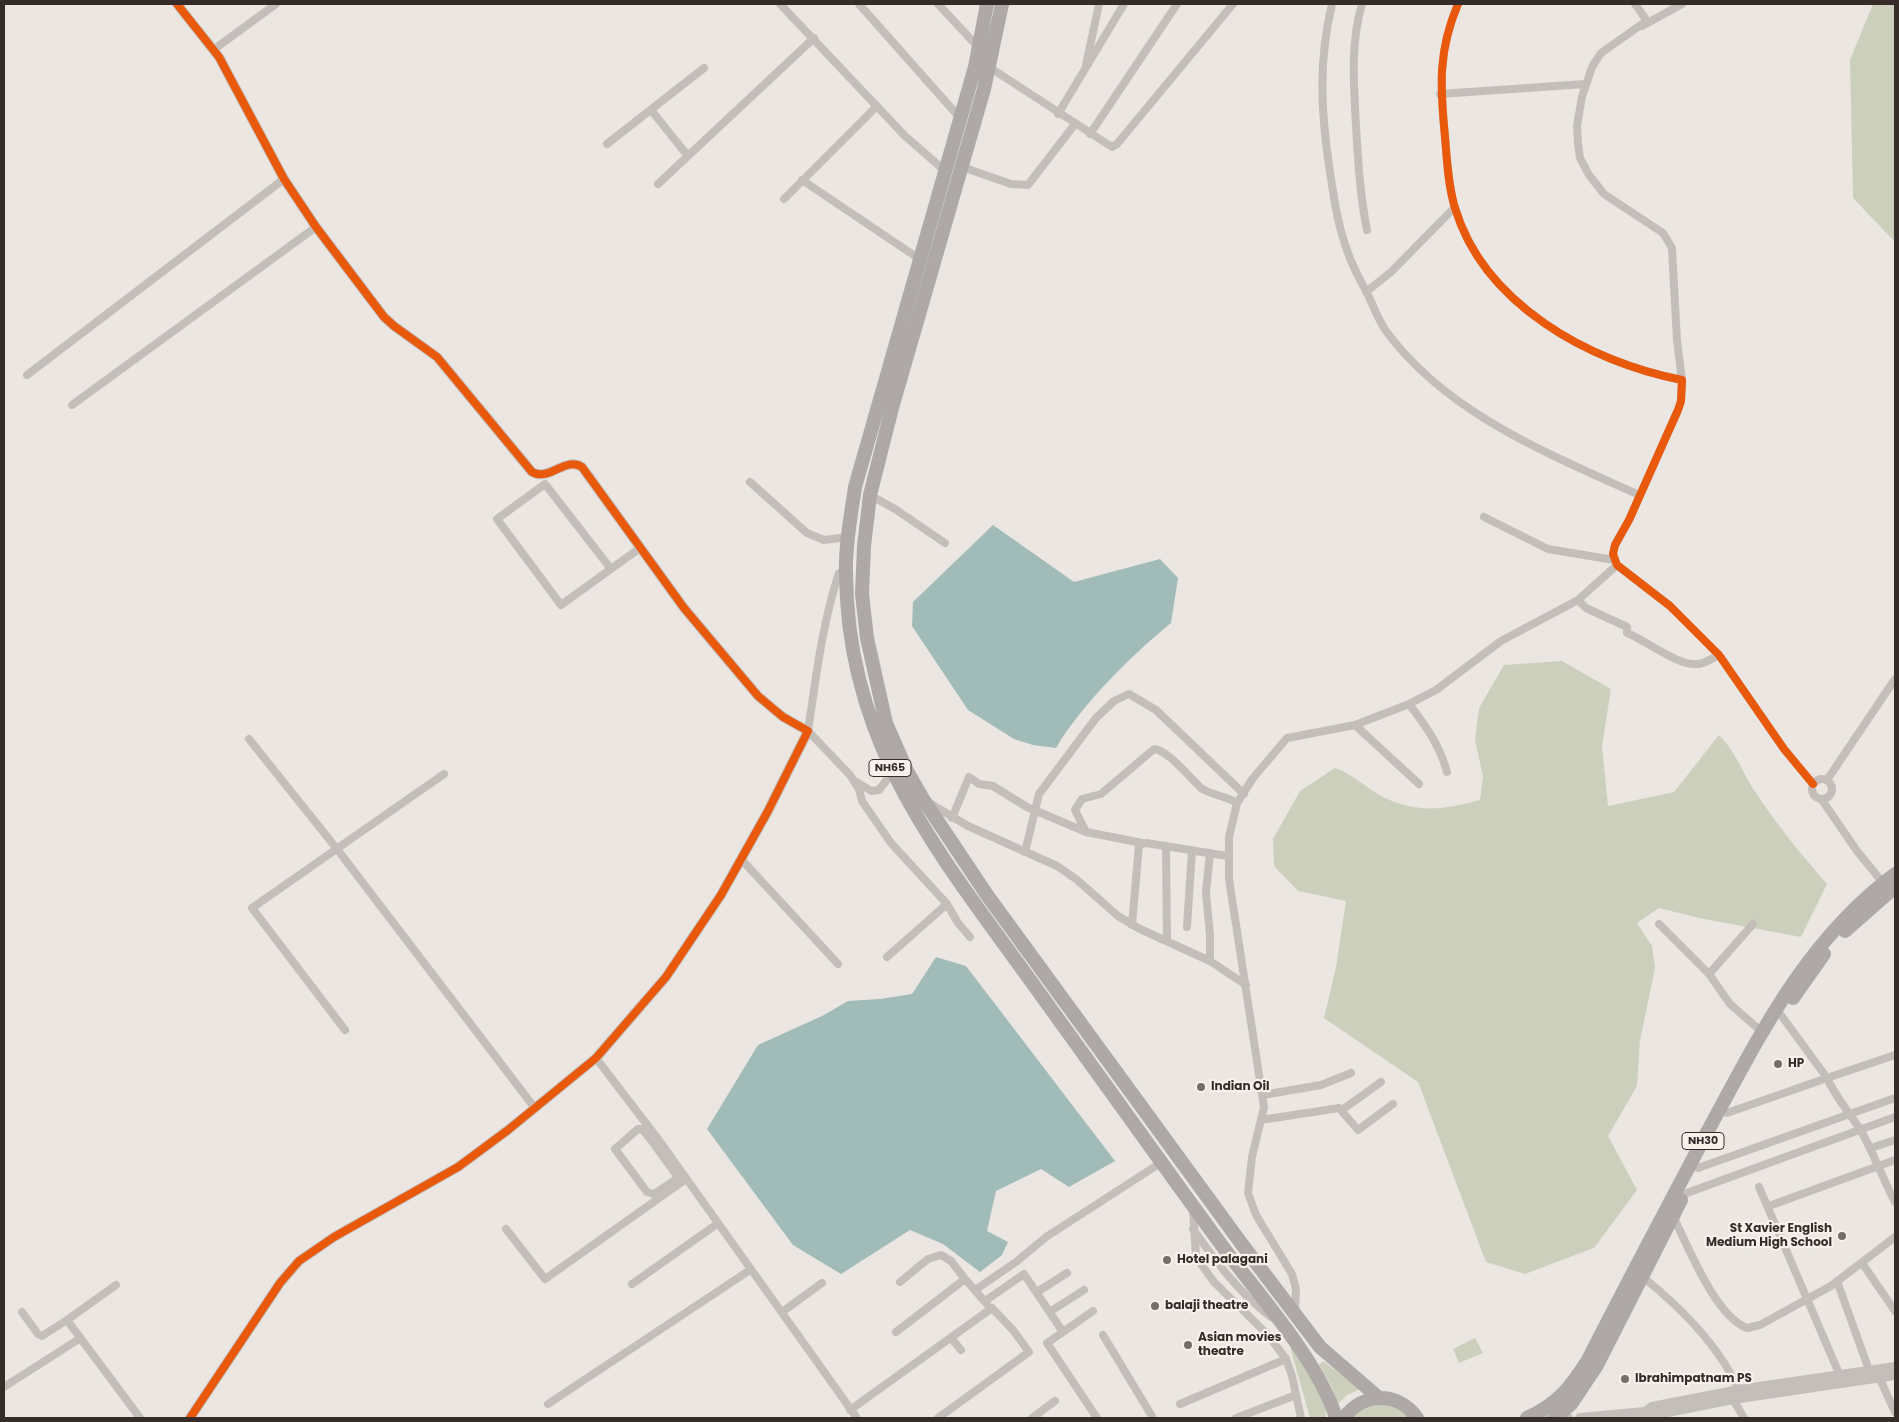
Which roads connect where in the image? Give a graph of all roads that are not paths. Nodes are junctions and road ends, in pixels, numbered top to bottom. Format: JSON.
{"nodes":[{"id":1,"x":177,"y":4,"type":"edge"},
{"id":2,"x":276,"y":4,"type":"edge"},
{"id":3,"x":780,"y":4,"type":"edge"},
{"id":4,"x":859,"y":4,"type":"edge"},
{"id":5,"x":938,"y":4,"type":"edge"},
{"id":6,"x":987,"y":4,"type":"edge"},
{"id":7,"x":1002,"y":4,"type":"edge"},
{"id":8,"x":1099,"y":4,"type":"edge"},
{"id":9,"x":1124,"y":4,"type":"edge"},
{"id":10,"x":1177,"y":4,"type":"edge"},
{"id":11,"x":1233,"y":4,"type":"edge"},
{"id":12,"x":1332,"y":4,"type":"edge"},
{"id":13,"x":1362,"y":4,"type":"edge"},
{"id":14,"x":1457,"y":4,"type":"edge"},
{"id":15,"x":1636,"y":4,"type":"edge"},
{"id":16,"x":1682,"y":4,"type":"edge"},
{"id":17,"x":1642,"y":26,"type":"junction"},
{"id":18,"x":814,"y":38,"type":"junction"},
{"id":19,"x":979,"y":48,"type":"junction"},
{"id":20,"x":213,"y":50,"type":"junction"},
{"id":21,"x":989,"y":67,"type":"junction"},
{"id":22,"x":704,"y":68,"type":"dead end"},
{"id":23,"x":1084,"y":72,"type":"junction"},
{"id":24,"x":1585,"y":84,"type":"junction"},
{"id":25,"x":1440,"y":94,"type":"junction"},
{"id":26,"x":877,"y":106,"type":"junction"},
{"id":27,"x":651,"y":110,"type":"junction"},
{"id":28,"x":1058,"y":114,"type":"junction"},
{"id":29,"x":960,"y":118,"type":"junction"},
{"id":30,"x":1074,"y":124,"type":"junction"},
{"id":31,"x":1090,"y":134,"type":"junction"},
{"id":32,"x":606,"y":144,"type":"dead end"},
{"id":33,"x":688,"y":156,"type":"junction"},
{"id":34,"x":962,"y":167,"type":"junction"},
{"id":35,"x":944,"y":170,"type":"junction"},
{"id":36,"x":284,"y":179,"type":"junction"},
{"id":37,"x":802,"y":180,"type":"junction"},
{"id":38,"x":658,"y":184,"type":"dead end"},
{"id":39,"x":784,"y":198,"type":"dead end"},
{"id":40,"x":1454,"y":207,"type":"junction"},
{"id":41,"x":316,"y":227,"type":"junction"},
{"id":42,"x":1367,"y":230,"type":"dead end"},
{"id":43,"x":918,"y":258,"type":"junction"},
{"id":44,"x":1366,"y":292,"type":"junction"},
{"id":45,"x":27,"y":375,"type":"dead end"},
{"id":46,"x":1682,"y":380,"type":"junction"},
{"id":47,"x":72,"y":405,"type":"dead end"},
{"id":48,"x":750,"y":482,"type":"dead end"},
{"id":49,"x":870,"y":495,"type":"junction"},
{"id":50,"x":1639,"y":495,"type":"junction"},
{"id":51,"x":1484,"y":518,"type":"dead end"},
{"id":52,"x":848,"y":537,"type":"junction"},
{"id":53,"x":945,"y":543,"type":"dead end"},
{"id":54,"x":640,"y":548,"type":"junction"},
{"id":55,"x":1615,"y":563,"type":"junction"},
{"id":56,"x":610,"y":569,"type":"junction"},
{"id":57,"x":846,"y":571,"type":"junction"},
{"id":58,"x":1578,"y":600,"type":"junction"},
{"id":59,"x":1719,"y":655,"type":"junction"},
{"id":60,"x":1895,"y":679,"type":"edge"},
{"id":61,"x":1409,"y":704,"type":"junction"},
{"id":62,"x":1355,"y":725,"type":"junction"},
{"id":63,"x":808,"y":731,"type":"junction"},
{"id":64,"x":249,"y":739,"type":"dead end"},
{"id":65,"x":1447,"y":772,"type":"dead end"},
{"id":66,"x":892,"y":773,"type":"junction"},
{"id":67,"x":444,"y":774,"type":"dead end"},
{"id":68,"x":850,"y":776,"type":"junction"},
{"id":69,"x":1827,"y":780,"type":"junction"},
{"id":70,"x":1420,"y":784,"type":"dead end"},
{"id":71,"x":1813,"y":784,"type":"junction"},
{"id":72,"x":1244,"y":794,"type":"junction"},
{"id":73,"x":923,"y":799,"type":"junction"},
{"id":74,"x":1822,"y":800,"type":"junction"},
{"id":75,"x":1237,"y":803,"type":"junction"},
{"id":76,"x":1036,"y":810,"type":"junction"},
{"id":77,"x":952,"y":818,"type":"junction"},
{"id":78,"x":1086,"y":832,"type":"junction"},
{"id":79,"x":1142,"y":843,"type":"junction"},
{"id":80,"x":1166,"y":846,"type":"junction"},
{"id":81,"x":337,"y":849,"type":"junction"},
{"id":82,"x":1192,"y":850,"type":"junction"},
{"id":83,"x":1025,"y":852,"type":"junction"},
{"id":84,"x":1210,"y":853,"type":"junction"},
{"id":85,"x":1227,"y":856,"type":"junction"},
{"id":86,"x":741,"y":859,"type":"junction"},
{"id":87,"x":1895,"y":874,"type":"edge"},
{"id":88,"x":1889,"y":885,"type":"edge"},
{"id":89,"x":947,"y":904,"type":"junction"},
{"id":90,"x":1659,"y":924,"type":"dead end"},
{"id":91,"x":1754,"y":924,"type":"dead end"},
{"id":92,"x":1132,"y":925,"type":"junction"},
{"id":93,"x":1187,"y":927,"type":"dead end"},
{"id":94,"x":970,"y":937,"type":"dead end"},
{"id":95,"x":1167,"y":940,"type":"junction"},
{"id":96,"x":887,"y":957,"type":"dead end"},
{"id":97,"x":1210,"y":961,"type":"junction"},
{"id":98,"x":838,"y":964,"type":"dead end"},
{"id":99,"x":1709,"y":974,"type":"junction"},
{"id":100,"x":1802,"y":977,"type":"junction"},
{"id":101,"x":1246,"y":985,"type":"junction"},
{"id":102,"x":1781,"y":1015,"type":"junction"},
{"id":103,"x":345,"y":1030,"type":"dead end"},
{"id":104,"x":1762,"y":1032,"type":"junction"},
{"id":105,"x":1895,"y":1054,"type":"edge"},
{"id":106,"x":596,"y":1058,"type":"junction"},
{"id":107,"x":1351,"y":1073,"type":"dead end"},
{"id":108,"x":1827,"y":1078,"type":"junction"},
{"id":109,"x":1381,"y":1082,"type":"dead end"},
{"id":110,"x":1264,"y":1095,"type":"junction"},
{"id":111,"x":1895,"y":1098,"type":"edge"},
{"id":112,"x":1393,"y":1104,"type":"dead end"},
{"id":113,"x":534,"y":1107,"type":"junction"},
{"id":114,"x":1342,"y":1110,"type":"junction"},
{"id":115,"x":1727,"y":1113,"type":"junction"},
{"id":116,"x":1850,"y":1114,"type":"junction"},
{"id":117,"x":1895,"y":1117,"type":"edge"},
{"id":118,"x":1261,"y":1120,"type":"junction"},
{"id":119,"x":1860,"y":1130,"type":"junction"},
{"id":120,"x":654,"y":1138,"type":"junction"},
{"id":121,"x":1895,"y":1140,"type":"edge"},
{"id":122,"x":1870,"y":1148,"type":"junction"},
{"id":123,"x":1895,"y":1160,"type":"edge"},
{"id":124,"x":1162,"y":1162,"type":"junction"},
{"id":125,"x":1878,"y":1166,"type":"junction"},
{"id":126,"x":1698,"y":1168,"type":"junction"},
{"id":127,"x":678,"y":1172,"type":"junction"},
{"id":128,"x":686,"y":1179,"type":"junction"},
{"id":129,"x":672,"y":1186,"type":"junction"},
{"id":130,"x":1759,"y":1187,"type":"dead end"},
{"id":131,"x":1684,"y":1194,"type":"junction"},
{"id":132,"x":1895,"y":1202,"type":"edge"},
{"id":133,"x":1769,"y":1206,"type":"junction"},
{"id":134,"x":1193,"y":1207,"type":"junction"},
{"id":135,"x":1673,"y":1216,"type":"junction"},
{"id":136,"x":717,"y":1224,"type":"junction"},
{"id":137,"x":506,"y":1229,"type":"dead end"},
{"id":138,"x":1193,"y":1229,"type":"junction"},
{"id":139,"x":1895,"y":1237,"type":"edge"},
{"id":140,"x":1862,"y":1263,"type":"junction"},
{"id":141,"x":750,"y":1270,"type":"junction"},
{"id":142,"x":1067,"y":1273,"type":"dead end"},
{"id":143,"x":1643,"y":1277,"type":"junction"},
{"id":144,"x":965,"y":1279,"type":"junction"},
{"id":145,"x":900,"y":1282,"type":"dead end"},
{"id":146,"x":822,"y":1283,"type":"dead end"},
{"id":147,"x":1834,"y":1283,"type":"junction"},
{"id":148,"x":632,"y":1284,"type":"dead end"},
{"id":149,"x":116,"y":1285,"type":"dead end"},
{"id":150,"x":976,"y":1290,"type":"junction"},
{"id":151,"x":1084,"y":1290,"type":"dead end"},
{"id":152,"x":1037,"y":1292,"type":"junction"},
{"id":153,"x":1806,"y":1299,"type":"junction"},
{"id":154,"x":985,"y":1301,"type":"junction"},
{"id":155,"x":992,"y":1308,"type":"junction"},
{"id":156,"x":1050,"y":1311,"type":"junction"},
{"id":157,"x":1093,"y":1311,"type":"dead end"},
{"id":158,"x":1895,"y":1311,"type":"edge"},
{"id":159,"x":22,"y":1312,"type":"dead end"},
{"id":160,"x":782,"y":1312,"type":"junction"},
{"id":161,"x":1294,"y":1314,"type":"junction"},
{"id":162,"x":67,"y":1320,"type":"junction"},
{"id":163,"x":1281,"y":1324,"type":"junction"},
{"id":164,"x":896,"y":1332,"type":"dead end"},
{"id":165,"x":1063,"y":1332,"type":"junction"},
{"id":166,"x":1103,"y":1335,"type":"dead end"},
{"id":167,"x":951,"y":1338,"type":"junction"},
{"id":168,"x":79,"y":1339,"type":"junction"},
{"id":169,"x":961,"y":1350,"type":"dead end"},
{"id":170,"x":1286,"y":1359,"type":"junction"},
{"id":171,"x":1895,"y":1367,"type":"edge"},
{"id":172,"x":1869,"y":1370,"type":"junction"},
{"id":173,"x":1895,"y":1375,"type":"edge"},
{"id":174,"x":1879,"y":1377,"type":"junction"},
{"id":175,"x":1841,"y":1378,"type":"junction"},
{"id":176,"x":4,"y":1387,"type":"edge"},
{"id":177,"x":1734,"y":1393,"type":"junction"},
{"id":178,"x":1296,"y":1395,"type":"junction"},
{"id":179,"x":1380,"y":1398,"type":"junction"},
{"id":180,"x":1055,"y":1401,"type":"dead end"},
{"id":181,"x":548,"y":1404,"type":"dead end"},
{"id":182,"x":1180,"y":1404,"type":"dead end"},
{"id":183,"x":850,"y":1410,"type":"junction"},
{"id":184,"x":1895,"y":1412,"type":"edge"},
{"id":185,"x":1414,"y":1415,"type":"edge"},
{"id":186,"x":1533,"y":1415,"type":"edge"},
{"id":187,"x":1650,"y":1415,"type":"edge"},
{"id":188,"x":140,"y":1418,"type":"edge"},
{"id":189,"x":190,"y":1418,"type":"edge"},
{"id":190,"x":857,"y":1418,"type":"edge"},
{"id":191,"x":938,"y":1418,"type":"edge"},
{"id":192,"x":1032,"y":1418,"type":"edge"},
{"id":193,"x":1097,"y":1418,"type":"edge"},
{"id":194,"x":1153,"y":1418,"type":"edge"},
{"id":195,"x":1236,"y":1418,"type":"edge"},
{"id":196,"x":1300,"y":1418,"type":"edge"},
{"id":197,"x":1336,"y":1418,"type":"edge"},
{"id":198,"x":1344,"y":1418,"type":"edge"},
{"id":199,"x":1430,"y":1418,"type":"edge"},
{"id":200,"x":1560,"y":1418,"type":"edge"},
{"id":201,"x":1580,"y":1418,"type":"edge"},
{"id":202,"x":1744,"y":1418,"type":"edge"}],
"edges":[{"from":1,"to":20,"type":"street"},
{"from":2,"to":20,"type":"street"},
{"from":3,"to":18,"type":"street"},
{"from":4,"to":29,"type":"street"},
{"from":5,"to":19,"type":"street"},
{"from":6,"to":19,"type":"highway","number":"NH65"},
{"from":7,"to":21,"type":"highway","number":"NH65"},
{"from":8,"to":23,"type":"street"},
{"from":9,"to":23,"type":"street"},
{"from":10,"to":31,"type":"street"},
{"from":11,"to":31,"type":"street"},
{"from":12,"to":44,"type":"street"},
{"from":13,"to":42,"type":"street"},
{"from":14,"to":25,"type":"street"},
{"from":15,"to":17,"type":"street"},
{"from":16,"to":17,"type":"street"},
{"from":17,"to":24,"type":"street"},
{"from":18,"to":26,"type":"street"},
{"from":18,"to":33,"type":"street"},
{"from":19,"to":29,"type":"highway","number":"NH65"},
{"from":20,"to":36,"type":"street"},
{"from":21,"to":28,"type":"street"},
{"from":21,"to":34,"type":"highway","number":"NH65"},
{"from":22,"to":27,"type":"street"},
{"from":23,"to":28,"type":"street"},
{"from":24,"to":25,"type":"street"},
{"from":24,"to":46,"type":"street"},
{"from":25,"to":40,"type":"street"},
{"from":26,"to":35,"type":"street"},
{"from":26,"to":37,"type":"street"},
{"from":27,"to":32,"type":"street"},
{"from":27,"to":33,"type":"street"},
{"from":28,"to":30,"type":"street"},
{"from":29,"to":35,"type":"highway","number":"NH65"},
{"from":30,"to":31,"type":"street"},
{"from":30,"to":34,"type":"street"},
{"from":33,"to":38,"type":"street"},
{"from":34,"to":49,"type":"highway","number":"NH65"},
{"from":35,"to":43,"type":"highway","number":"NH65"},
{"from":36,"to":41,"type":"street"},
{"from":36,"to":45,"type":"street"},
{"from":37,"to":39,"type":"street"},
{"from":37,"to":43,"type":"street"},
{"from":40,"to":44,"type":"street"},
{"from":40,"to":46,"type":"street"},
{"from":41,"to":47,"type":"street"},
{"from":41,"to":54,"type":"street"},
{"from":43,"to":52,"type":"highway","number":"NH65"},
{"from":44,"to":50,"type":"street"},
{"from":46,"to":50,"type":"street"},
{"from":48,"to":52,"type":"street"},
{"from":49,"to":53,"type":"street"},
{"from":49,"to":73,"type":"highway","number":"NH65"},
{"from":50,"to":55,"type":"street"},
{"from":51,"to":55,"type":"street"},
{"from":52,"to":57,"type":"highway","number":"NH65"},
{"from":54,"to":56,"type":"street"},
{"from":54,"to":63,"type":"street"},
{"from":55,"to":58,"type":"street"},
{"from":55,"to":59,"type":"street"},
{"from":56,"to":56,"type":"street"},
{"from":57,"to":63,"type":"street"},
{"from":57,"to":66,"type":"highway","number":"NH65"},
{"from":58,"to":59,"type":"street"},
{"from":58,"to":61,"type":"street"},
{"from":59,"to":71,"type":"street"},
{"from":60,"to":69,"type":"street"},
{"from":61,"to":62,"type":"street"},
{"from":61,"to":65,"type":"street"},
{"from":62,"to":70,"type":"street"},
{"from":62,"to":72,"type":"street"},
{"from":63,"to":68,"type":"street"},
{"from":63,"to":86,"type":"street"},
{"from":64,"to":81,"type":"street"},
{"from":66,"to":68,"type":"street"},
{"from":66,"to":124,"type":"highway","number":"NH65"},
{"from":67,"to":81,"type":"street"},
{"from":68,"to":89,"type":"street"},
{"from":69,"to":71,"type":"street"},
{"from":69,"to":74,"type":"street"},
{"from":71,"to":74,"type":"street"},
{"from":72,"to":75,"type":"street"},
{"from":72,"to":76,"type":"street"},
{"from":73,"to":77,"type":"street"},
{"from":73,"to":161,"type":"highway","number":"NH65"},
{"from":74,"to":88,"type":"street"},
{"from":75,"to":78,"type":"street"},
{"from":75,"to":85,"type":"street"},
{"from":76,"to":77,"type":"street"},
{"from":76,"to":78,"type":"street"},
{"from":76,"to":83,"type":"street"},
{"from":77,"to":83,"type":"street"},
{"from":78,"to":79,"type":"street"},
{"from":79,"to":80,"type":"street"},
{"from":79,"to":92,"type":"street"},
{"from":80,"to":82,"type":"street"},
{"from":80,"to":95,"type":"street"},
{"from":81,"to":103,"type":"street"},
{"from":81,"to":113,"type":"street"},
{"from":82,"to":84,"type":"street"},
{"from":82,"to":93,"type":"street"},
{"from":83,"to":92,"type":"street"},
{"from":84,"to":85,"type":"street"},
{"from":84,"to":97,"type":"street"},
{"from":85,"to":101,"type":"street"},
{"from":86,"to":98,"type":"street"},
{"from":86,"to":106,"type":"street"},
{"from":87,"to":88,"type":"highway","number":"NH30"},
{"from":88,"to":100,"type":"highway","number":"NH30"},
{"from":89,"to":94,"type":"street"},
{"from":89,"to":96,"type":"street"},
{"from":90,"to":99,"type":"street"},
{"from":91,"to":99,"type":"street"},
{"from":92,"to":95,"type":"street"},
{"from":95,"to":97,"type":"street"},
{"from":97,"to":101,"type":"street"},
{"from":99,"to":104,"type":"street"},
{"from":100,"to":102,"type":"highway","number":"NH30"},
{"from":100,"to":104,"type":"highway","number":"NH30"},
{"from":101,"to":110,"type":"street"},
{"from":102,"to":108,"type":"street"},
{"from":102,"to":115,"type":"highway","number":"NH30"},
{"from":104,"to":186,"type":"highway","number":"NH30"},
{"from":105,"to":108,"type":"street"},
{"from":106,"to":113,"type":"street"},
{"from":106,"to":120,"type":"street"},
{"from":107,"to":110,"type":"street"},
{"from":108,"to":115,"type":"street"},
{"from":108,"to":116,"type":"street"},
{"from":109,"to":114,"type":"street"},
{"from":110,"to":118,"type":"street"},
{"from":111,"to":116,"type":"street"},
{"from":112,"to":114,"type":"street"},
{"from":113,"to":189,"type":"street"},
{"from":114,"to":118,"type":"street"},
{"from":115,"to":126,"type":"highway","number":"NH30"},
{"from":116,"to":119,"type":"street"},
{"from":116,"to":126,"type":"street"},
{"from":117,"to":119,"type":"street"},
{"from":118,"to":161,"type":"street"},
{"from":119,"to":122,"type":"street"},
{"from":119,"to":131,"type":"street"},
{"from":120,"to":127,"type":"street"},
{"from":120,"to":129,"type":"street"},
{"from":121,"to":122,"type":"street"},
{"from":122,"to":125,"type":"street"},
{"from":123,"to":125,"type":"street"},
{"from":124,"to":134,"type":"highway","number":"NH65"},
{"from":124,"to":150,"type":"street"},
{"from":125,"to":132,"type":"street"},
{"from":125,"to":133,"type":"street"},
{"from":126,"to":131,"type":"highway","number":"NH30"},
{"from":127,"to":128,"type":"street"},
{"from":127,"to":129,"type":"street"},
{"from":128,"to":129,"type":"street"},
{"from":128,"to":136,"type":"street"},
{"from":129,"to":137,"type":"street"},
{"from":130,"to":133,"type":"street"},
{"from":131,"to":135,"type":"highway","number":"NH30"},
{"from":133,"to":153,"type":"street"},
{"from":134,"to":138,"type":"street"},
{"from":134,"to":163,"type":"highway","number":"NH65"},
{"from":135,"to":143,"type":"highway","number":"NH30"},
{"from":135,"to":153,"type":"street"},
{"from":136,"to":141,"type":"street"},
{"from":136,"to":148,"type":"street"},
{"from":138,"to":163,"type":"street"},
{"from":138,"to":170,"type":"street"},
{"from":139,"to":140,"type":"street"},
{"from":140,"to":147,"type":"street"},
{"from":140,"to":158,"type":"street"},
{"from":141,"to":160,"type":"street"},
{"from":141,"to":181,"type":"street"},
{"from":142,"to":152,"type":"street"},
{"from":143,"to":177,"type":"street"},
{"from":143,"to":200,"type":"highway","number":"NH30"},
{"from":144,"to":145,"type":"street"},
{"from":144,"to":150,"type":"street"},
{"from":144,"to":164,"type":"street"},
{"from":146,"to":160,"type":"street"},
{"from":147,"to":153,"type":"street"},
{"from":147,"to":172,"type":"street"},
{"from":149,"to":162,"type":"street"},
{"from":150,"to":154,"type":"street"},
{"from":151,"to":156,"type":"street"},
{"from":152,"to":154,"type":"street"},
{"from":152,"to":156,"type":"street"},
{"from":153,"to":175,"type":"street"},
{"from":154,"to":155,"type":"street"},
{"from":155,"to":167,"type":"street"},
{"from":155,"to":191,"type":"street"},
{"from":156,"to":165,"type":"street"},
{"from":157,"to":165,"type":"street"},
{"from":159,"to":162,"type":"street"},
{"from":160,"to":183,"type":"street"},
{"from":161,"to":179,"type":"highway","number":"NH65"},
{"from":162,"to":168,"type":"street"},
{"from":163,"to":197,"type":"highway","number":"NH65"},
{"from":165,"to":193,"type":"street"},
{"from":166,"to":194,"type":"street"},
{"from":167,"to":169,"type":"street"},
{"from":167,"to":183,"type":"street"},
{"from":168,"to":176,"type":"street"},
{"from":168,"to":188,"type":"street"},
{"from":170,"to":178,"type":"street"},
{"from":170,"to":182,"type":"street"},
{"from":171,"to":172,"type":"street"},
{"from":172,"to":175,"type":"street"},
{"from":173,"to":174,"type":"street"},
{"from":174,"to":175,"type":"street"},
{"from":174,"to":184,"type":"street"},
{"from":175,"to":177,"type":"street"},
{"from":177,"to":187,"type":"street"},
{"from":177,"to":202,"type":"street"},
{"from":178,"to":195,"type":"street"},
{"from":178,"to":196,"type":"street"},
{"from":179,"to":185,"type":"highway","number":"NH65"},
{"from":179,"to":198,"type":"highway"},
{"from":180,"to":192,"type":"street"},
{"from":183,"to":190,"type":"street"},
{"from":185,"to":199,"type":"highway"},
{"from":186,"to":200,"type":"street"},
{"from":187,"to":201,"type":"street"}]}
